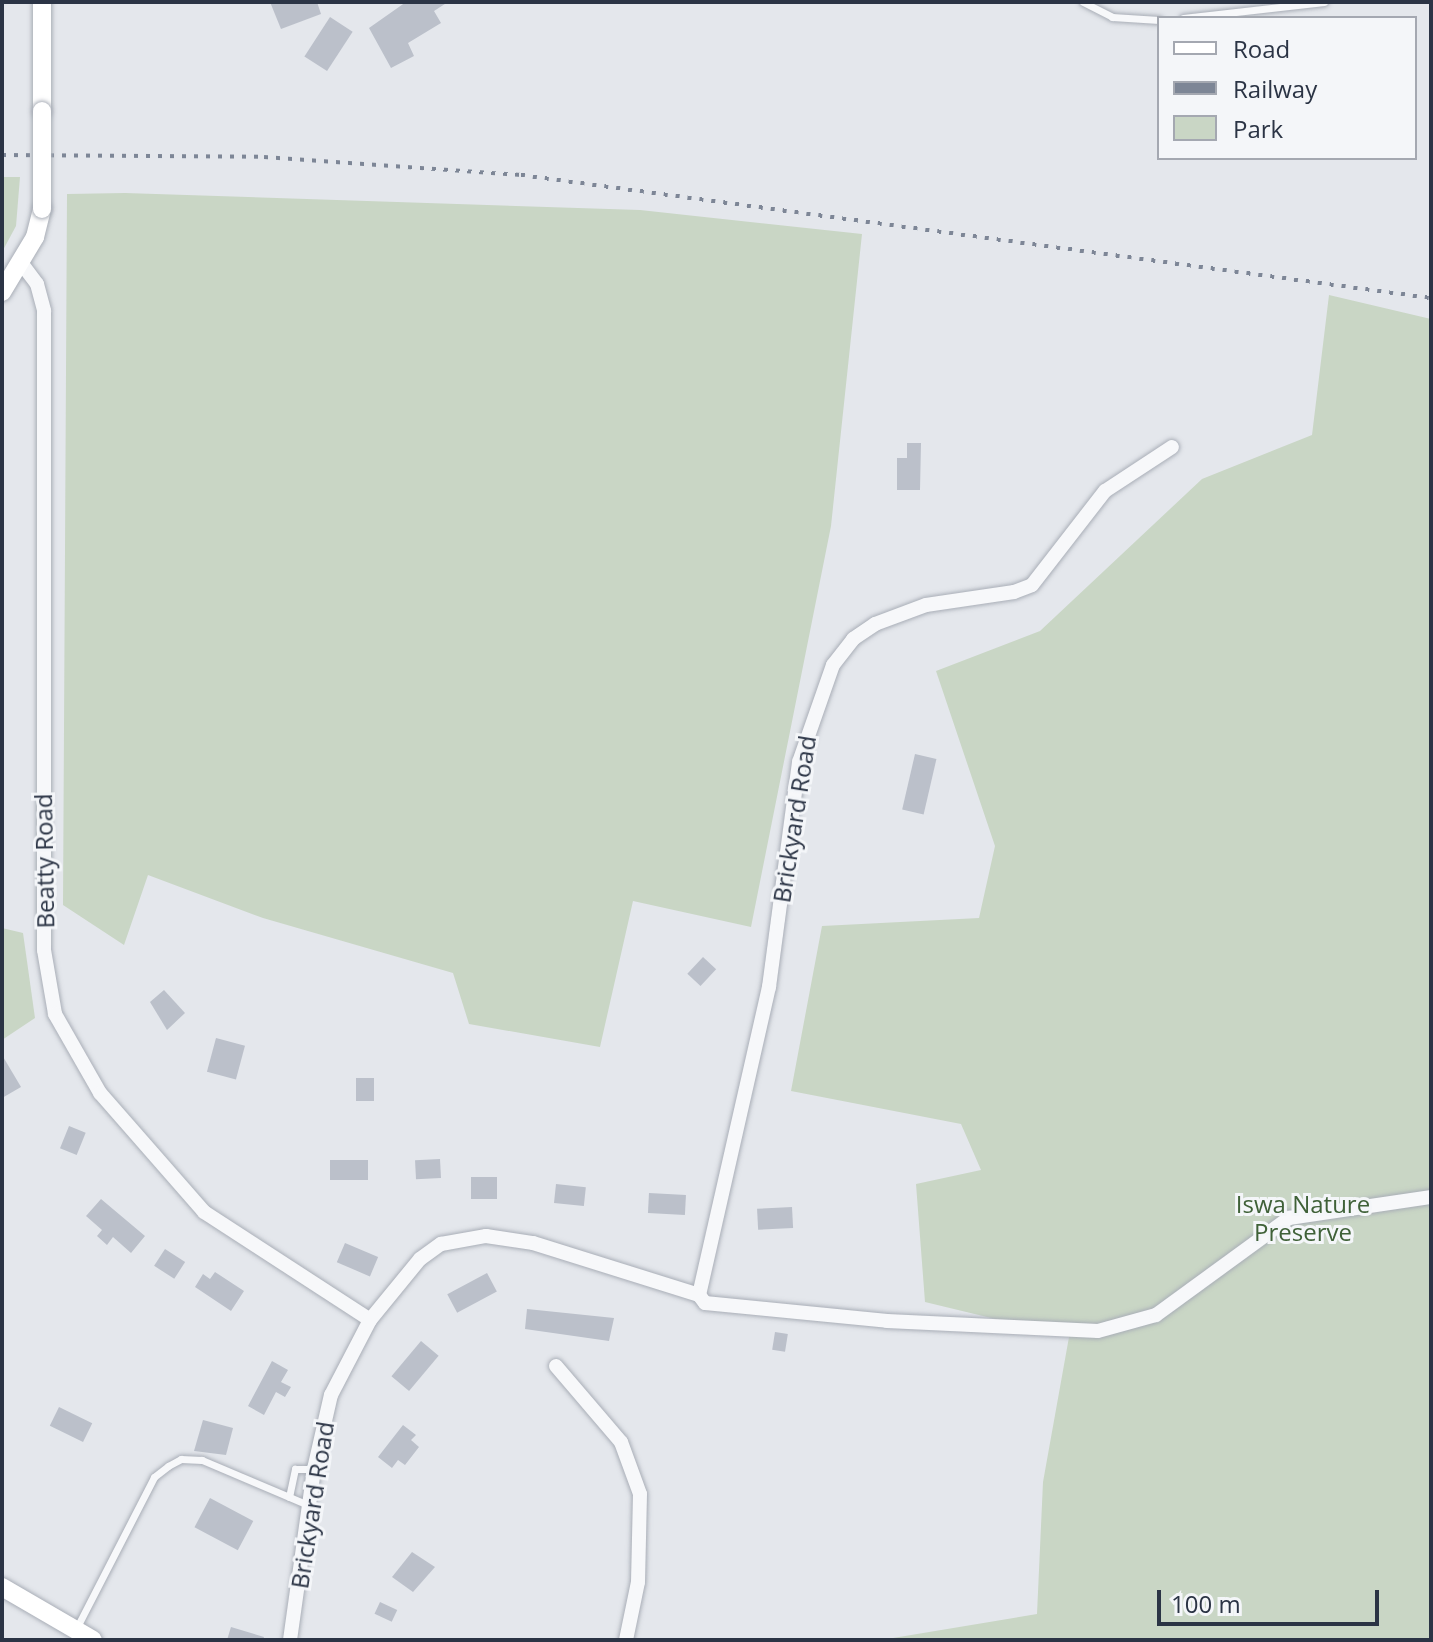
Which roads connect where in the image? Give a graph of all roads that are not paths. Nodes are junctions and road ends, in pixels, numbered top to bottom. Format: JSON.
{"nodes":[{"id":1,"x":42,"y":2,"type":"edge"},
{"id":2,"x":52,"y":2,"type":"edge"},
{"id":3,"x":1083,"y":2,"type":"edge"},
{"id":4,"x":1324,"y":2,"type":"edge"},
{"id":5,"x":1201,"y":16,"type":"edge"},
{"id":6,"x":1157,"y":20,"type":"edge"},
{"id":7,"x":44,"y":27,"type":"junction"},
{"id":8,"x":22,"y":264,"type":"junction"},
{"id":9,"x":2,"y":292,"type":"edge"},
{"id":10,"x":1172,"y":447,"type":"dead end"},
{"id":11,"x":1431,"y":1197,"type":"edge"},
{"id":12,"x":699,"y":1295,"type":"junction"},
{"id":13,"x":370,"y":1320,"type":"junction"},
{"id":14,"x":556,"y":1366,"type":"dead end"},
{"id":15,"x":314,"y":1469,"type":"junction"},
{"id":16,"x":289,"y":1497,"type":"junction"},
{"id":17,"x":310,"y":1506,"type":"junction"},
{"id":18,"x":2,"y":1587,"type":"edge"},
{"id":19,"x":76,"y":1630,"type":"junction"},
{"id":20,"x":93,"y":1640,"type":"edge"},
{"id":21,"x":290,"y":1640,"type":"edge"},
{"id":22,"x":626,"y":1640,"type":"edge"}],
"edges":[{"from":1,"to":7,"type":"street"},
{"from":2,"to":7,"type":"street"},
{"from":3,"to":6,"type":"lane"},
{"from":4,"to":5,"type":"lane"},
{"from":7,"to":8,"type":"street","bridge":true},
{"from":8,"to":9,"type":"street"},
{"from":8,"to":13,"type":"street","name":"Beatty Road"},
{"from":10,"to":12,"type":"street","name":"Brickyard Road"},
{"from":11,"to":12,"type":"street","name":"Brickyard Road"},
{"from":12,"to":13,"type":"street","name":"Brickyard Road"},
{"from":13,"to":15,"type":"street","name":"Brickyard Road"},
{"from":14,"to":22,"type":"street"},
{"from":15,"to":16,"type":"lane"},
{"from":15,"to":17,"type":"street","name":"Brickyard Road"},
{"from":16,"to":17,"type":"lane"},
{"from":16,"to":19,"type":"lane"},
{"from":17,"to":21,"type":"street","name":"Brickyard Road"},
{"from":18,"to":19,"type":"street"},
{"from":19,"to":20,"type":"street"}]}
